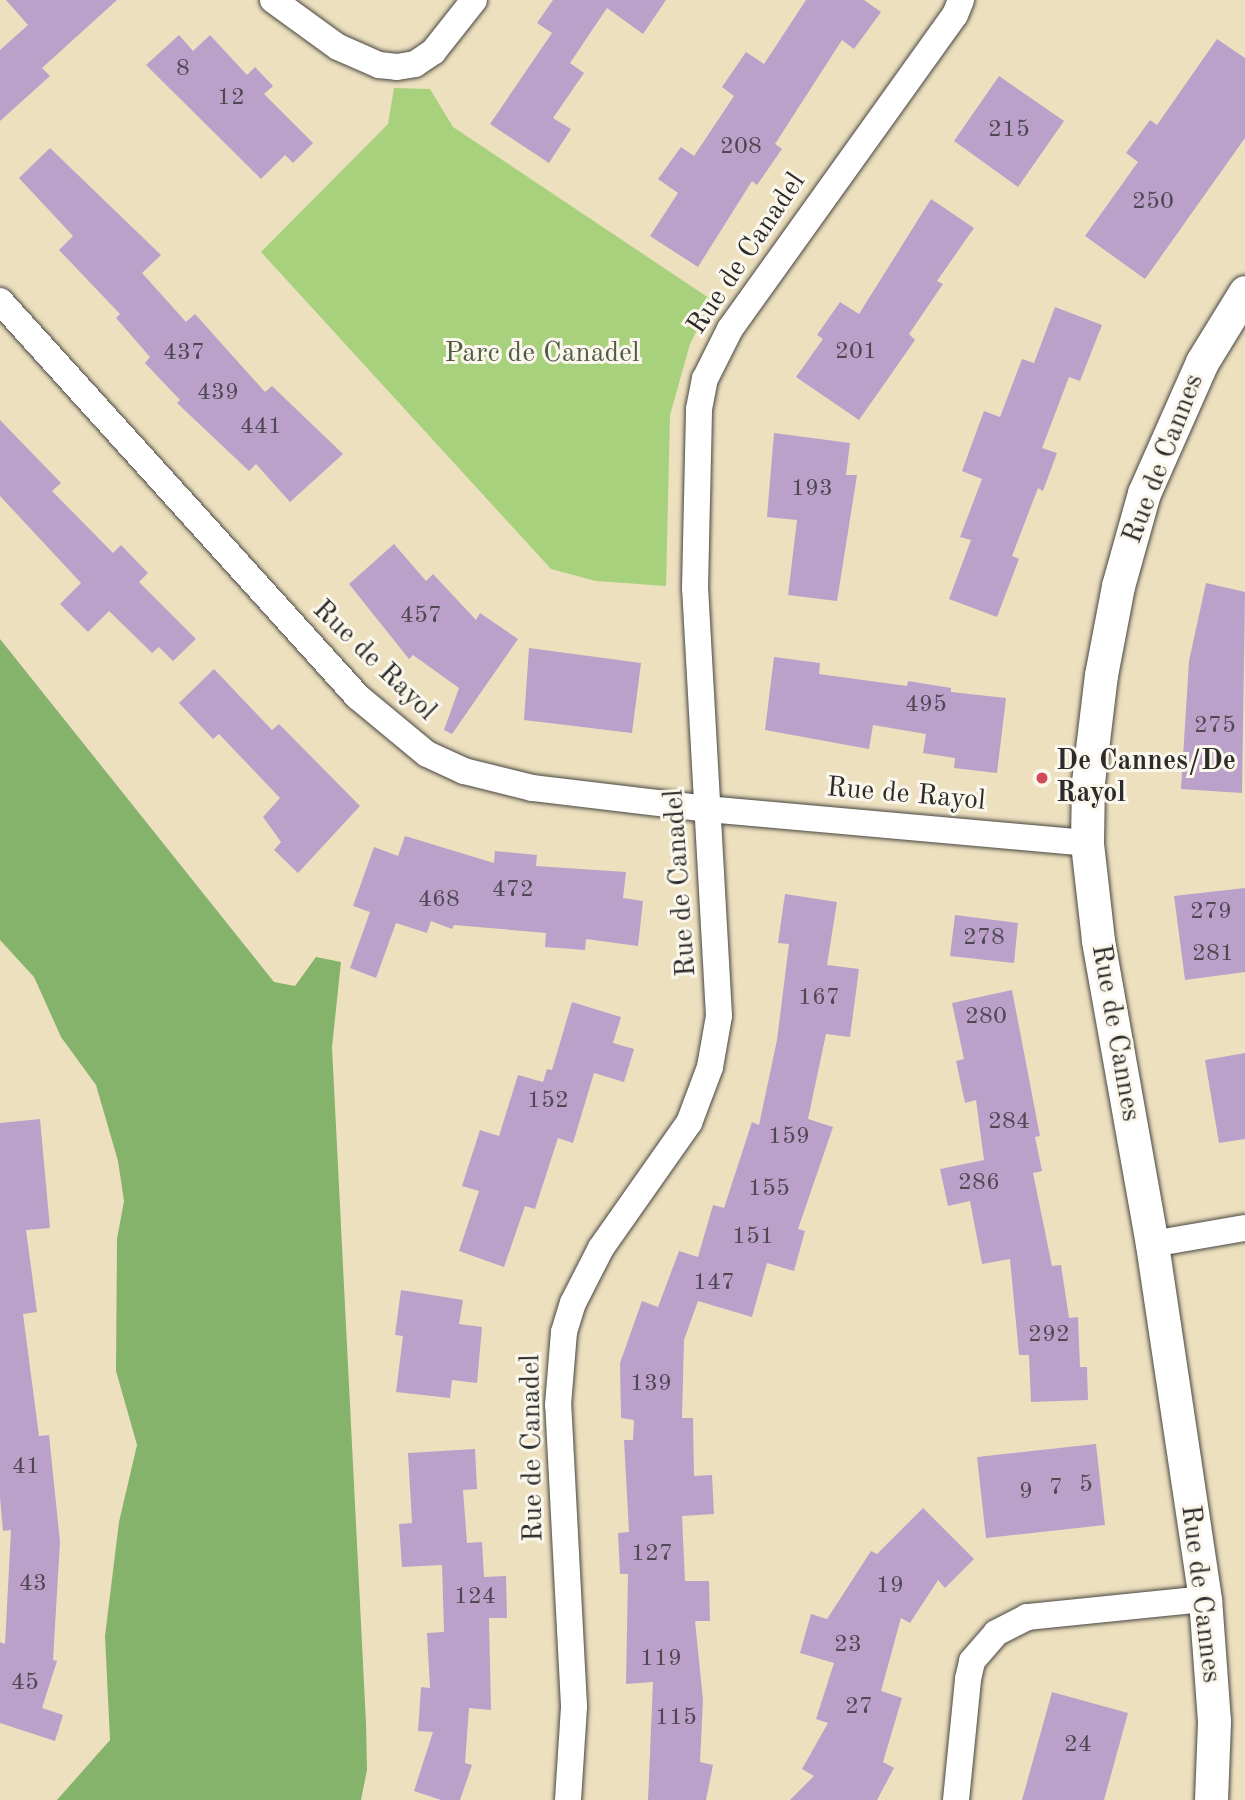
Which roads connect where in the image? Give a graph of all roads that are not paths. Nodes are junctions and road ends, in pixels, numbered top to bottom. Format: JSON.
{"nodes":[{"id":1,"x":273,"y":0,"type":"edge"},
{"id":2,"x":474,"y":0,"type":"edge"},
{"id":3,"x":961,"y":0,"type":"edge"},
{"id":4,"x":1245,"y":292,"type":"edge"},
{"id":5,"x":0,"y":301,"type":"edge"},
{"id":6,"x":707,"y":809,"type":"junction"},
{"id":7,"x":1087,"y":842,"type":"junction"},
{"id":8,"x":1245,"y":1228,"type":"edge"},
{"id":9,"x":1152,"y":1244,"type":"junction"},
{"id":10,"x":1205,"y":1599,"type":"junction"},
{"id":11,"x":568,"y":1800,"type":"edge"},
{"id":12,"x":956,"y":1800,"type":"edge"},
{"id":13,"x":1212,"y":1800,"type":"edge"}],
"edges":[{"from":1,"to":2,"type":"street"},
{"from":3,"to":6,"type":"street","name":"Rue de Canadel"},
{"from":4,"to":7,"type":"street","name":"Rue de Cannes"},
{"from":5,"to":6,"type":"street","name":"Rue de Rayol"},
{"from":6,"to":7,"type":"street","name":"Rue de Rayol"},
{"from":6,"to":11,"type":"street","name":"Rue de Canadel"},
{"from":7,"to":9,"type":"street","name":"Rue de Cannes"},
{"from":8,"to":9,"type":"street"},
{"from":9,"to":10,"type":"street","name":"Rue de Cannes"},
{"from":10,"to":12,"type":"street"},
{"from":10,"to":13,"type":"street","name":"Rue de Cannes"}]}
